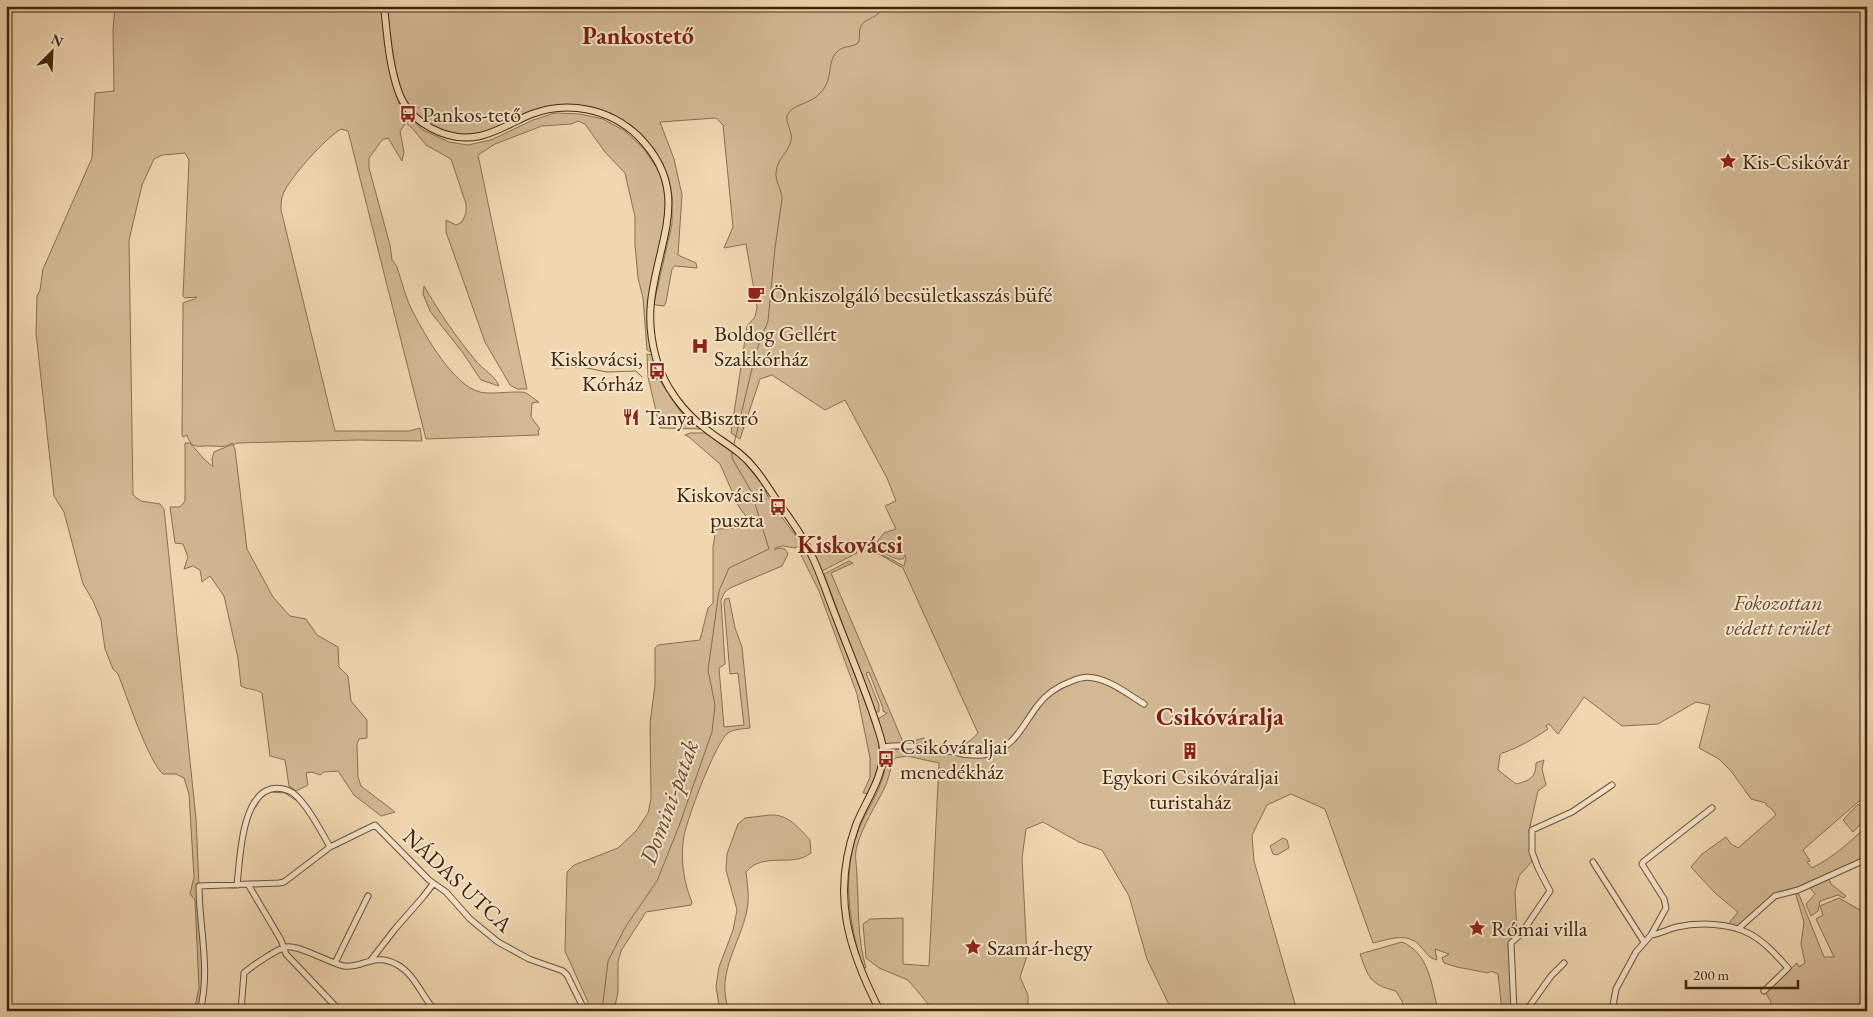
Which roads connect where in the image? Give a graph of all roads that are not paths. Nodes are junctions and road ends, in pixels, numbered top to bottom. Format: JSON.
{"nodes":[{"id":1,"x":384,"y":6,"type":"edge"},
{"id":2,"x":1144,"y":704,"type":"dead end"},
{"id":3,"x":883,"y":747,"type":"junction"},
{"id":4,"x":1612,"y":785,"type":"dead end"},
{"id":5,"x":1712,"y":808,"type":"dead end"},
{"id":6,"x":330,"y":846,"type":"junction"},
{"id":7,"x":1867,"y":859,"type":"edge"},
{"id":8,"x":1594,"y":862,"type":"dead end"},
{"id":9,"x":433,"y":884,"type":"junction"},
{"id":10,"x":237,"y":885,"type":"junction"},
{"id":11,"x":249,"y":886,"type":"junction"},
{"id":12,"x":368,"y":896,"type":"dead end"},
{"id":13,"x":1738,"y":929,"type":"junction"},
{"id":14,"x":1651,"y":934,"type":"junction"},
{"id":15,"x":1644,"y":942,"type":"junction"},
{"id":16,"x":284,"y":947,"type":"junction"},
{"id":17,"x":371,"y":960,"type":"junction"},
{"id":18,"x":1564,"y":963,"type":"dead end"},
{"id":19,"x":335,"y":964,"type":"junction"},
{"id":20,"x":1764,"y":991,"type":"dead end"},
{"id":21,"x":200,"y":1011,"type":"edge"},
{"id":22,"x":241,"y":1011,"type":"edge"},
{"id":23,"x":340,"y":1011,"type":"edge"},
{"id":24,"x":435,"y":1011,"type":"edge"},
{"id":25,"x":585,"y":1011,"type":"edge"},
{"id":26,"x":880,"y":1011,"type":"edge"},
{"id":27,"x":1514,"y":1011,"type":"edge"},
{"id":28,"x":1526,"y":1011,"type":"edge"},
{"id":29,"x":1612,"y":1011,"type":"edge"}],
"edges":[{"from":1,"to":3,"type":"main road"},
{"from":2,"to":3,"type":"street"},
{"from":3,"to":26,"type":"main road"},
{"from":4,"to":27,"type":"street"},
{"from":5,"to":14,"type":"street"},
{"from":6,"to":9,"type":"street","name":"NÁDAS UTCA"},
{"from":6,"to":10,"type":"street"},
{"from":6,"to":11,"type":"street"},
{"from":7,"to":13,"type":"street"},
{"from":8,"to":15,"type":"street"},
{"from":9,"to":17,"type":"street"},
{"from":9,"to":25,"type":"street","name":"NÁDAS UTCA"},
{"from":10,"to":11,"type":"street"},
{"from":10,"to":21,"type":"street"},
{"from":11,"to":16,"type":"street"},
{"from":12,"to":19,"type":"street"},
{"from":13,"to":14,"type":"street"},
{"from":13,"to":20,"type":"street"},
{"from":14,"to":15,"type":"street"},
{"from":15,"to":29,"type":"street"},
{"from":16,"to":19,"type":"street"},
{"from":16,"to":22,"type":"street"},
{"from":16,"to":23,"type":"street"},
{"from":17,"to":19,"type":"street"},
{"from":17,"to":24,"type":"street"},
{"from":18,"to":28,"type":"street"}]}
